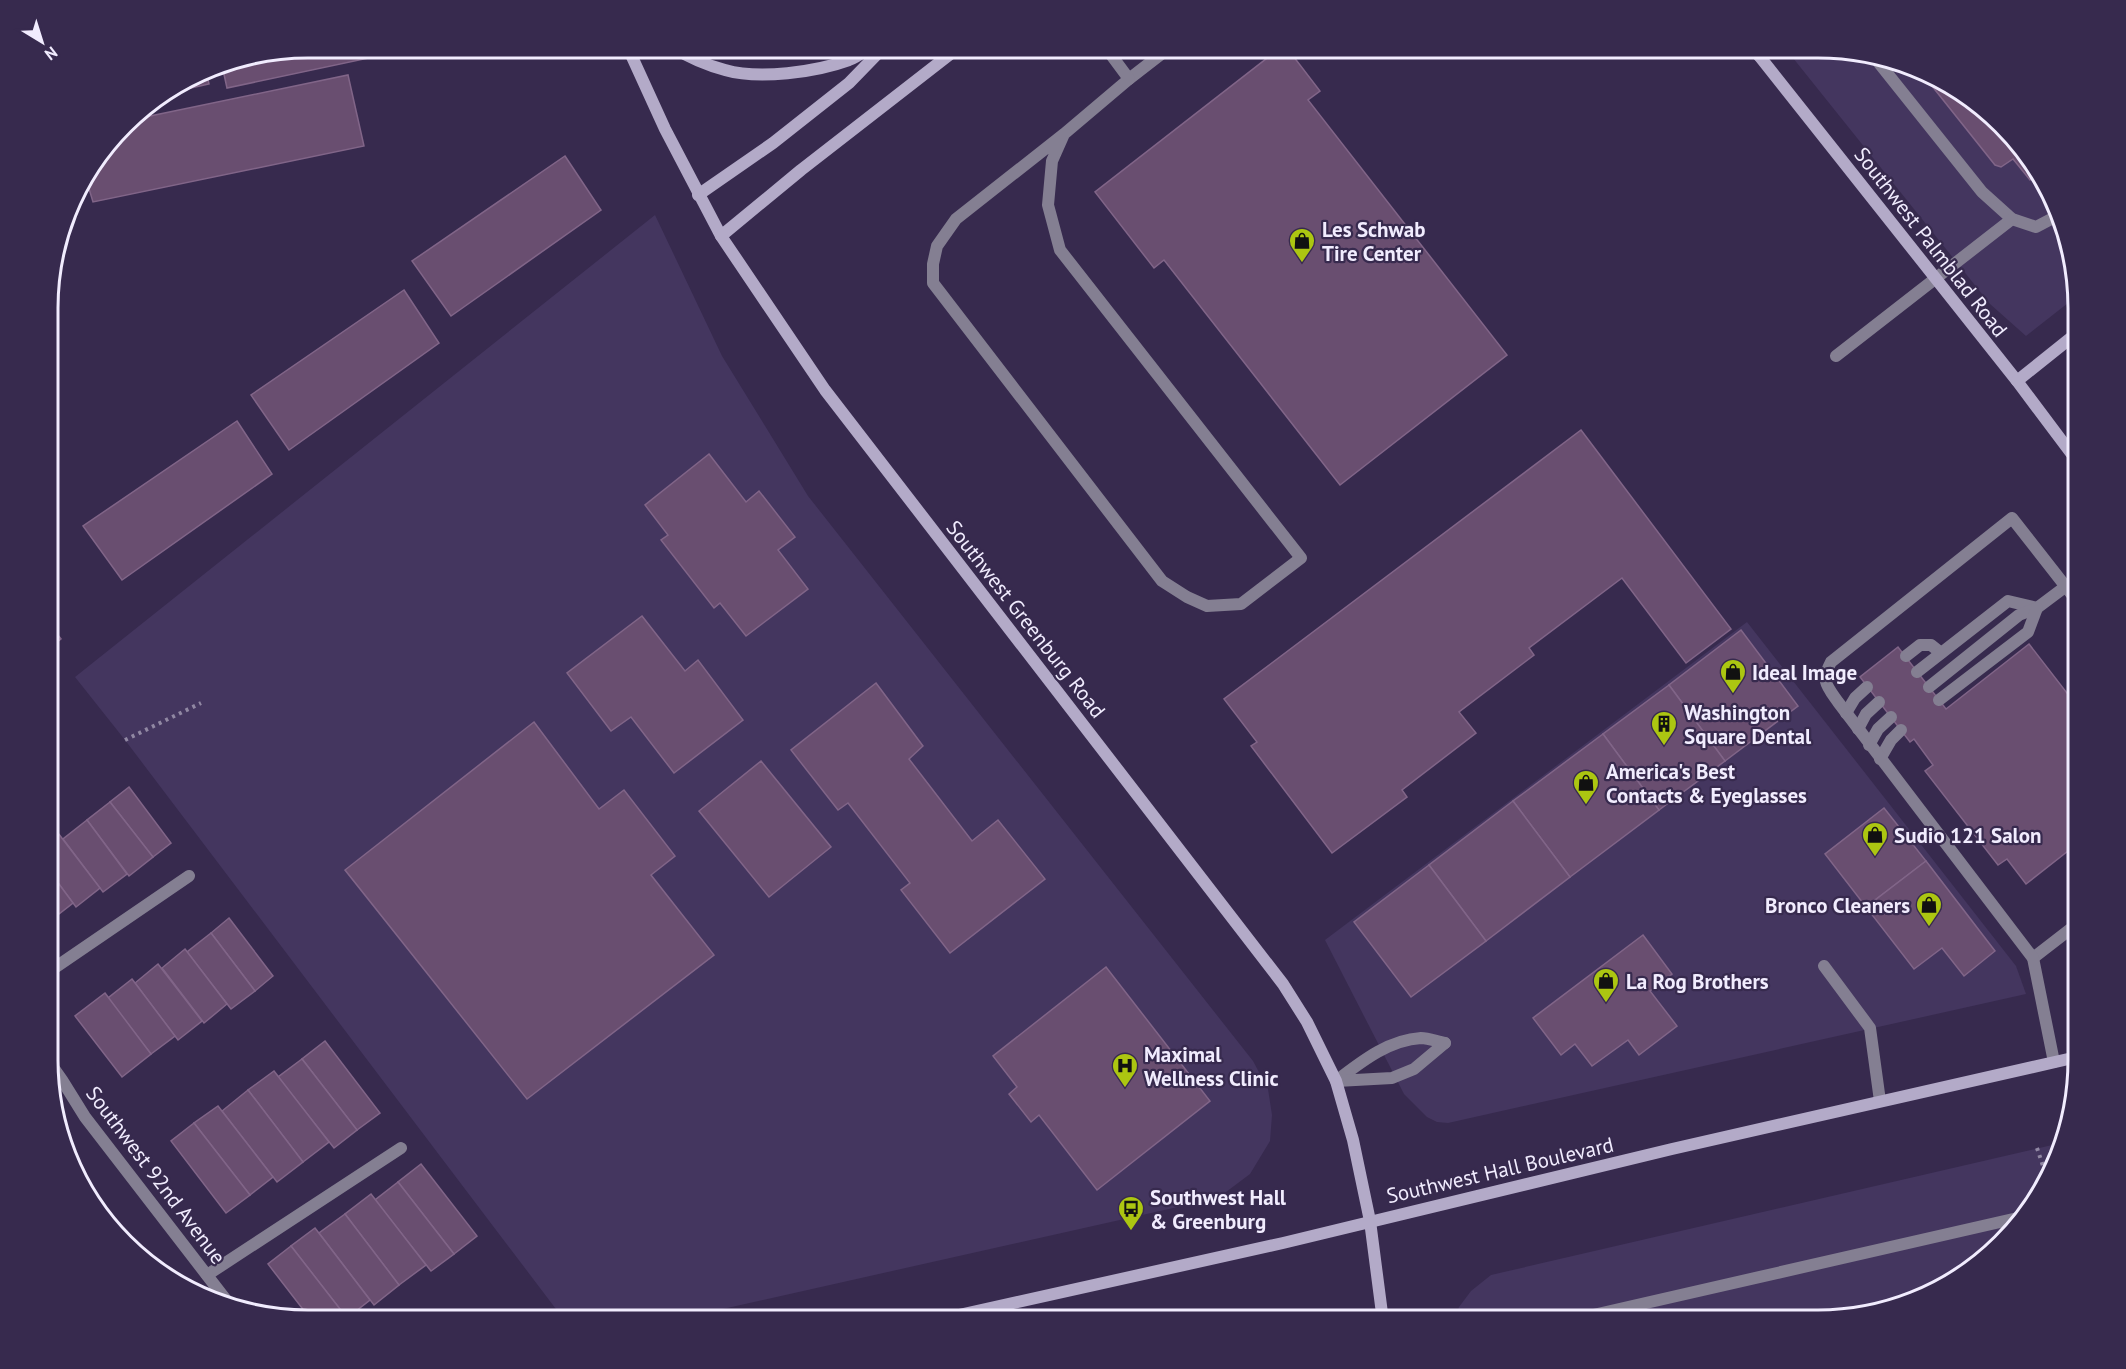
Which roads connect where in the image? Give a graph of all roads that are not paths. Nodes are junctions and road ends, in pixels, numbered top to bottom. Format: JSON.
{"nodes":[{"id":1,"x":633,"y":58,"type":"edge"},
{"id":2,"x":691,"y":58,"type":"edge"},
{"id":3,"x":853,"y":58,"type":"edge"},
{"id":4,"x":874,"y":58,"type":"edge"},
{"id":5,"x":945,"y":58,"type":"edge"},
{"id":6,"x":1113,"y":58,"type":"edge"},
{"id":7,"x":1156,"y":58,"type":"edge"},
{"id":8,"x":1766,"y":58,"type":"edge"},
{"id":9,"x":1883,"y":67,"type":"edge"},
{"id":10,"x":1129,"y":79,"type":"junction"},
{"id":11,"x":1064,"y":134,"type":"junction"},
{"id":12,"x":698,"y":195,"type":"junction"},
{"id":13,"x":2012,"y":219,"type":"junction"},
{"id":14,"x":2051,"y":219,"type":"edge"},
{"id":15,"x":721,"y":236,"type":"junction"},
{"id":16,"x":1934,"y":279,"type":"junction"},
{"id":17,"x":2068,"y":341,"type":"edge"},
{"id":18,"x":1836,"y":356,"type":"dead end"},
{"id":19,"x":2017,"y":381,"type":"junction"},
{"id":20,"x":2068,"y":448,"type":"edge"},
{"id":21,"x":2066,"y":587,"type":"junction"},
{"id":22,"x":2068,"y":589,"type":"edge"},
{"id":23,"x":2037,"y":608,"type":"junction"},
{"id":24,"x":1941,"y":653,"type":"junction"},
{"id":25,"x":1906,"y":656,"type":"dead end"},
{"id":26,"x":1917,"y":672,"type":"dead end"},
{"id":27,"x":1868,"y":687,"type":"dead end"},
{"id":28,"x":1929,"y":687,"type":"dead end"},
{"id":29,"x":1939,"y":700,"type":"dead end"},
{"id":30,"x":1880,"y":702,"type":"dead end"},
{"id":31,"x":1846,"y":713,"type":"junction"},
{"id":32,"x":1891,"y":717,"type":"dead end"},
{"id":33,"x":1858,"y":729,"type":"junction"},
{"id":34,"x":1901,"y":730,"type":"dead end"},
{"id":35,"x":1869,"y":745,"type":"junction"},
{"id":36,"x":1880,"y":759,"type":"junction"},
{"id":37,"x":189,"y":876,"type":"dead end"},
{"id":38,"x":2068,"y":932,"type":"edge"},
{"id":39,"x":2033,"y":958,"type":"junction"},
{"id":40,"x":58,"y":966,"type":"edge"},
{"id":41,"x":1824,"y":966,"type":"dead end"},
{"id":42,"x":2068,"y":1059,"type":"edge"},
{"id":43,"x":2054,"y":1062,"type":"junction"},
{"id":44,"x":59,"y":1076,"type":"edge"},
{"id":45,"x":1336,"y":1081,"type":"junction"},
{"id":46,"x":1880,"y":1101,"type":"junction"},
{"id":47,"x":401,"y":1148,"type":"dead end"},
{"id":48,"x":2010,"y":1220,"type":"edge"},
{"id":49,"x":1370,"y":1221,"type":"junction"},
{"id":50,"x":207,"y":1275,"type":"junction"},
{"id":51,"x":222,"y":1295,"type":"edge"},
{"id":52,"x":982,"y":1310,"type":"edge"},
{"id":53,"x":1382,"y":1310,"type":"edge"},
{"id":54,"x":1615,"y":1310,"type":"edge"}],
"edges":[{"from":1,"to":12,"type":"main road","name":"Southwest Greenburg Road"},
{"from":2,"to":3,"type":"main road"},
{"from":4,"to":12,"type":"main road"},
{"from":5,"to":15,"type":"main road"},
{"from":6,"to":10,"type":"street"},
{"from":7,"to":10,"type":"street"},
{"from":8,"to":16,"type":"main road","name":"Southwest Palmblad Road"},
{"from":9,"to":13,"type":"street"},
{"from":10,"to":11,"type":"street"},
{"from":11,"to":11,"type":"street"},
{"from":12,"to":15,"type":"main road","name":"Southwest Greenburg Road"},
{"from":13,"to":14,"type":"street"},
{"from":13,"to":16,"type":"street"},
{"from":15,"to":45,"type":"main road","name":"Southwest Greenburg Road"},
{"from":16,"to":18,"type":"street"},
{"from":16,"to":19,"type":"main road","name":"Southwest Palmblad Road"},
{"from":17,"to":19,"type":"main road"},
{"from":19,"to":20,"type":"main road","name":"Southwest Palmblad Road"},
{"from":21,"to":22,"type":"street"},
{"from":21,"to":23,"type":"street"},
{"from":21,"to":31,"type":"street"},
{"from":23,"to":24,"type":"street"},
{"from":23,"to":28,"type":"street"},
{"from":23,"to":29,"type":"street"},
{"from":24,"to":25,"type":"street"},
{"from":24,"to":26,"type":"street"},
{"from":27,"to":31,"type":"street"},
{"from":30,"to":33,"type":"street"},
{"from":31,"to":33,"type":"street"},
{"from":32,"to":35,"type":"street"},
{"from":33,"to":35,"type":"street"},
{"from":34,"to":36,"type":"street"},
{"from":35,"to":36,"type":"street"},
{"from":36,"to":39,"type":"street"},
{"from":37,"to":40,"type":"street"},
{"from":38,"to":39,"type":"street"},
{"from":39,"to":43,"type":"street"},
{"from":41,"to":46,"type":"street"},
{"from":42,"to":43,"type":"main road","name":"Southwest Hall Boulevard"},
{"from":43,"to":46,"type":"main road","name":"Southwest Hall Boulevard"},
{"from":44,"to":50,"type":"street","name":"Southwest 92nd Avenue"},
{"from":45,"to":45,"type":"street"},
{"from":45,"to":49,"type":"main road","name":"Southwest Greenburg Road"},
{"from":46,"to":49,"type":"main road","name":"Southwest Hall Boulevard"},
{"from":47,"to":50,"type":"street"},
{"from":48,"to":54,"type":"street"},
{"from":49,"to":52,"type":"main road","name":"Southwest Hall Boulevard"},
{"from":49,"to":53,"type":"main road","name":"Southwest Greenburg Road"},
{"from":50,"to":51,"type":"street","name":"Southwest 92nd Avenue"}]}
